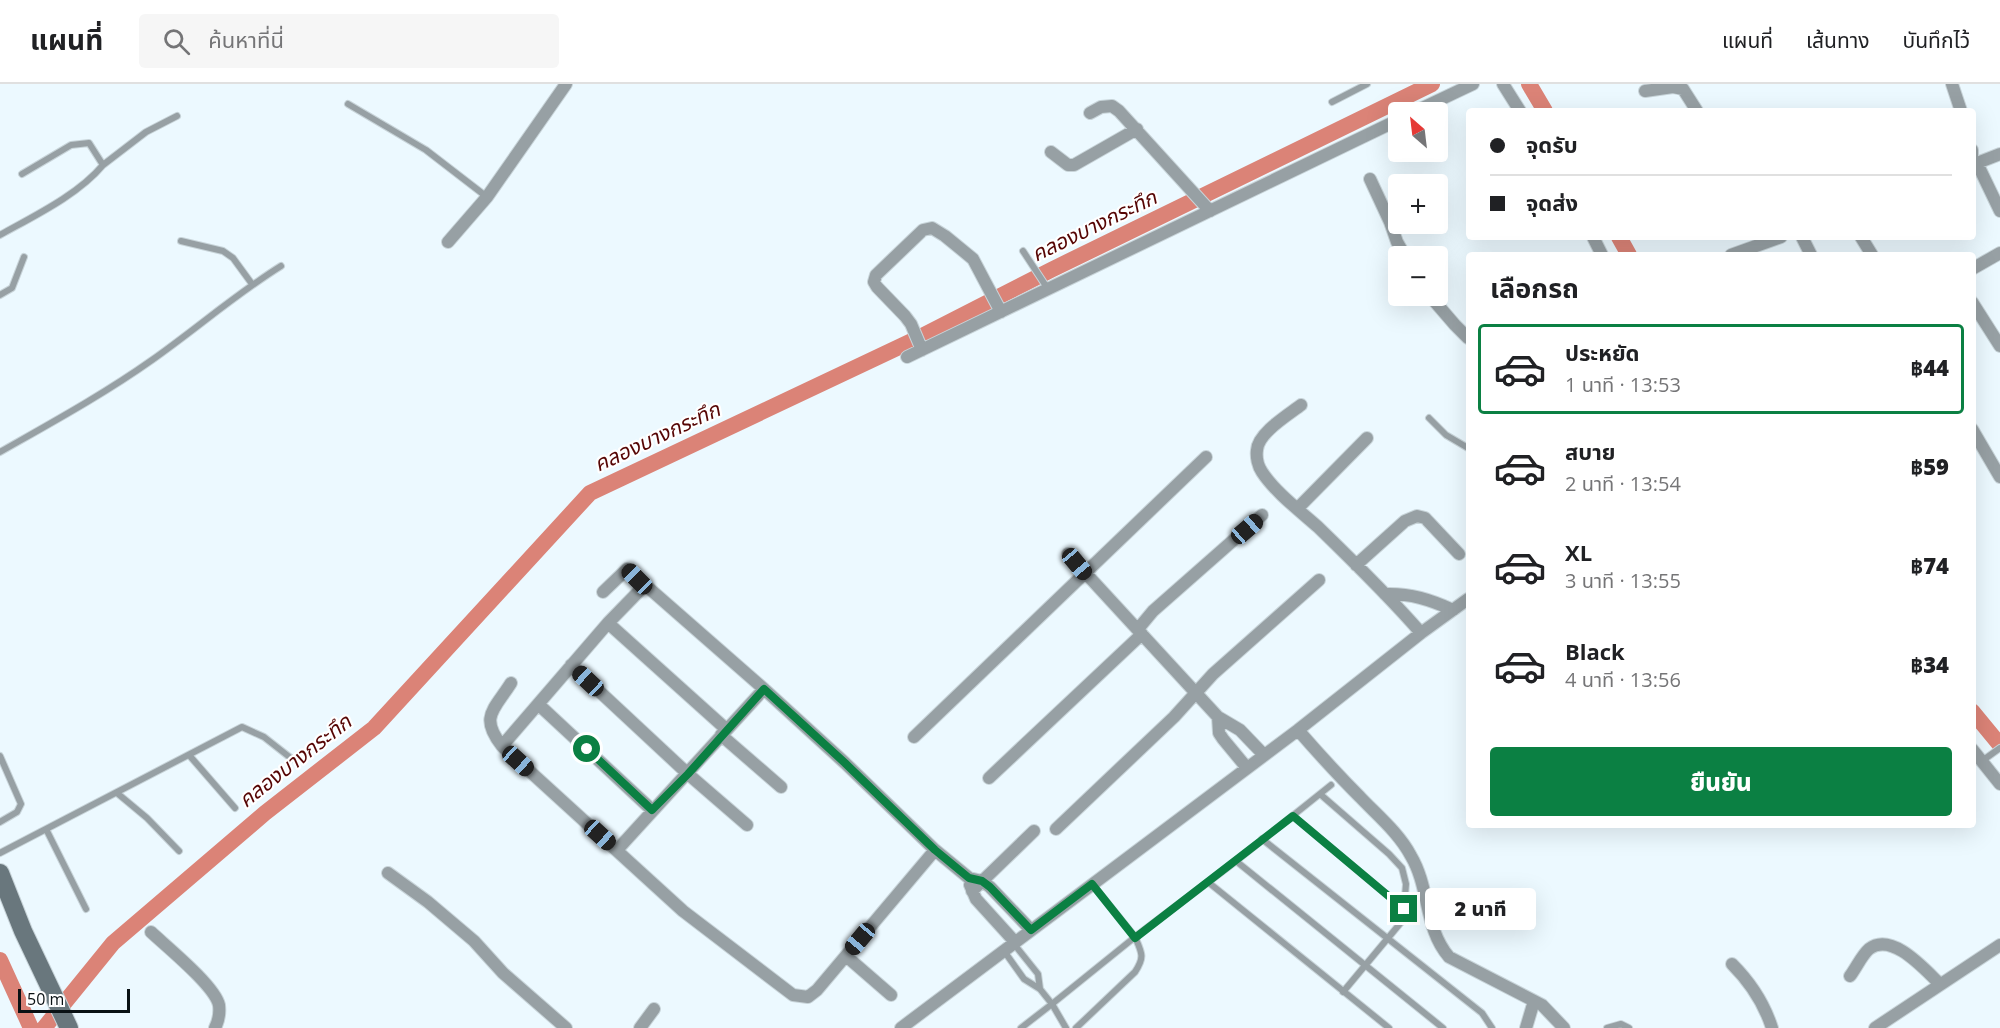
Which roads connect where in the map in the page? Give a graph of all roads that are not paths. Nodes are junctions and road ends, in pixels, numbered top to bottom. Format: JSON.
{"nodes":[{"id":1,"x":566,"y":84,"type":"edge"},
{"id":2,"x":1367,"y":84,"type":"edge"},
{"id":3,"x":1473,"y":84,"type":"edge"},
{"id":4,"x":1503,"y":84,"type":"edge"},
{"id":5,"x":1952,"y":84,"type":"edge"},
{"id":6,"x":1645,"y":91,"type":"dead end"},
{"id":7,"x":1332,"y":102,"type":"dead end"},
{"id":8,"x":1435,"y":102,"type":"edge"},
{"id":9,"x":348,"y":104,"type":"dead end"},
{"id":10,"x":1518,"y":108,"type":"edge"},
{"id":11,"x":1695,"y":108,"type":"edge"},
{"id":12,"x":1960,"y":108,"type":"edge"},
{"id":13,"x":1090,"y":113,"type":"dead end"},
{"id":14,"x":177,"y":116,"type":"dead end"},
{"id":15,"x":1388,"y":124,"type":"edge"},
{"id":16,"x":1137,"y":129,"type":"junction"},
{"id":17,"x":1051,"y":153,"type":"dead end"},
{"id":18,"x":2000,"y":154,"type":"edge"},
{"id":19,"x":1976,"y":162,"type":"edge"},
{"id":20,"x":103,"y":165,"type":"junction"},
{"id":21,"x":1976,"y":167,"type":"edge"},
{"id":22,"x":22,"y":174,"type":"dead end"},
{"id":23,"x":1370,"y":179,"type":"dead end"},
{"id":24,"x":487,"y":197,"type":"junction"},
{"id":25,"x":1206,"y":206,"type":"junction"},
{"id":26,"x":2000,"y":211,"type":"edge"},
{"id":27,"x":0,"y":236,"type":"edge"},
{"id":28,"x":1763,"y":240,"type":"edge"},
{"id":29,"x":181,"y":241,"type":"dead end"},
{"id":30,"x":448,"y":242,"type":"dead end"},
{"id":31,"x":1399,"y":246,"type":"edge"},
{"id":32,"x":1023,"y":251,"type":"dead end"},
{"id":33,"x":1737,"y":252,"type":"edge"},
{"id":34,"x":2000,"y":253,"type":"edge"},
{"id":35,"x":24,"y":257,"type":"dead end"},
{"id":36,"x":281,"y":266,"type":"dead end"},
{"id":37,"x":1976,"y":267,"type":"edge"},
{"id":38,"x":252,"y":284,"type":"junction"},
{"id":39,"x":1047,"y":286,"type":"junction"},
{"id":40,"x":0,"y":295,"type":"edge"},
{"id":41,"x":1439,"y":306,"type":"edge"},
{"id":42,"x":1976,"y":308,"type":"edge"},
{"id":43,"x":999,"y":310,"type":"junction"},
{"id":44,"x":1466,"y":336,"type":"edge"},
{"id":45,"x":2000,"y":346,"type":"edge"},
{"id":46,"x":921,"y":347,"type":"junction"},
{"id":47,"x":907,"y":357,"type":"dead end"},
{"id":48,"x":1301,"y":405,"type":"dead end"},
{"id":49,"x":1429,"y":418,"type":"dead end"},
{"id":50,"x":1976,"y":436,"type":"edge"},
{"id":51,"x":1367,"y":438,"type":"dead end"},
{"id":52,"x":1466,"y":447,"type":"edge"},
{"id":53,"x":0,"y":452,"type":"edge"},
{"id":54,"x":1206,"y":457,"type":"dead end"},
{"id":55,"x":2000,"y":477,"type":"edge"},
{"id":56,"x":1298,"y":508,"type":"junction"},
{"id":57,"x":1262,"y":515,"type":"dead end"},
{"id":58,"x":1068,"y":554,"type":"dead end"},
{"id":59,"x":1459,"y":554,"type":"dead end"},
{"id":60,"x":1356,"y":565,"type":"junction"},
{"id":61,"x":1085,"y":573,"type":"junction"},
{"id":62,"x":1319,"y":580,"type":"dead end"},
{"id":63,"x":645,"y":585,"type":"junction"},
{"id":64,"x":603,"y":592,"type":"dead end"},
{"id":65,"x":1385,"y":594,"type":"junction"},
{"id":66,"x":1466,"y":601,"type":"edge"},
{"id":67,"x":1454,"y":610,"type":"junction"},
{"id":68,"x":608,"y":623,"type":"junction"},
{"id":69,"x":1140,"y":631,"type":"junction"},
{"id":70,"x":1421,"y":633,"type":"junction"},
{"id":71,"x":571,"y":665,"type":"junction"},
{"id":72,"x":511,"y":683,"type":"dead end"},
{"id":73,"x":764,"y":689,"type":"junction"},
{"id":74,"x":1196,"y":692,"type":"junction"},
{"id":75,"x":538,"y":704,"type":"junction"},
{"id":76,"x":1218,"y":717,"type":"junction"},
{"id":77,"x":1298,"y":730,"type":"junction"},
{"id":78,"x":724,"y":732,"type":"junction"},
{"id":79,"x":914,"y":737,"type":"dead end"},
{"id":80,"x":502,"y":746,"type":"junction"},
{"id":81,"x":1999,"y":748,"type":"edge"},
{"id":82,"x":1976,"y":754,"type":"edge"},
{"id":83,"x":189,"y":755,"type":"junction"},
{"id":84,"x":0,"y":756,"type":"edge"},
{"id":85,"x":1264,"y":756,"type":"junction"},
{"id":86,"x":292,"y":759,"type":"dead end"},
{"id":87,"x":1982,"y":761,"type":"junction"},
{"id":88,"x":1247,"y":768,"type":"junction"},
{"id":89,"x":688,"y":774,"type":"junction"},
{"id":90,"x":990,"y":778,"type":"dead end"},
{"id":91,"x":2000,"y":784,"type":"edge"},
{"id":92,"x":1331,"y":785,"type":"dead end"},
{"id":93,"x":781,"y":787,"type":"dead end"},
{"id":94,"x":117,"y":793,"type":"junction"},
{"id":95,"x":1320,"y":794,"type":"junction"},
{"id":96,"x":235,"y":808,"type":"dead end"},
{"id":97,"x":652,"y":810,"type":"junction"},
{"id":98,"x":1293,"y":816,"type":"junction"},
{"id":99,"x":0,"y":822,"type":"edge"},
{"id":100,"x":747,"y":825,"type":"dead end"},
{"id":101,"x":46,"y":829,"type":"junction"},
{"id":102,"x":1056,"y":829,"type":"dead end"},
{"id":103,"x":1034,"y":831,"type":"dead end"},
{"id":104,"x":1262,"y":839,"type":"junction"},
{"id":105,"x":617,"y":850,"type":"junction"},
{"id":106,"x":935,"y":850,"type":"junction"},
{"id":107,"x":179,"y":851,"type":"dead end"},
{"id":108,"x":0,"y":853,"type":"edge"},
{"id":109,"x":1236,"y":861,"type":"junction"},
{"id":110,"x":0,"y":873,"type":"edge"},
{"id":111,"x":388,"y":873,"type":"dead end"},
{"id":112,"x":969,"y":878,"type":"junction"},
{"id":113,"x":982,"y":881,"type":"junction"},
{"id":114,"x":1208,"y":882,"type":"junction"},
{"id":115,"x":1092,"y":884,"type":"junction"},
{"id":116,"x":972,"y":891,"type":"junction"},
{"id":117,"x":86,"y":909,"type":"dead end"},
{"id":118,"x":1404,"y":909,"type":"junction"},
{"id":119,"x":1031,"y":930,"type":"junction"},
{"id":120,"x":152,"y":932,"type":"dead end"},
{"id":121,"x":1135,"y":938,"type":"junction"},
{"id":122,"x":1387,"y":939,"type":"junction"},
{"id":123,"x":2000,"y":945,"type":"edge"},
{"id":124,"x":1011,"y":946,"type":"junction"},
{"id":125,"x":846,"y":956,"type":"junction"},
{"id":126,"x":1732,"y":964,"type":"dead end"},
{"id":127,"x":1365,"y":966,"type":"junction"},
{"id":128,"x":1850,"y":976,"type":"dead end"},
{"id":129,"x":1940,"y":984,"type":"junction"},
{"id":130,"x":1040,"y":989,"type":"junction"},
{"id":131,"x":1343,"y":992,"type":"junction"},
{"id":132,"x":891,"y":995,"type":"dead end"},
{"id":133,"x":1534,"y":1001,"type":"junction"},
{"id":134,"x":1052,"y":1004,"type":"junction"},
{"id":135,"x":654,"y":1009,"type":"dead end"},
{"id":136,"x":65,"y":1021,"type":"edge"},
{"id":137,"x":215,"y":1028,"type":"edge"},
{"id":138,"x":566,"y":1028,"type":"edge"},
{"id":139,"x":640,"y":1028,"type":"edge"},
{"id":140,"x":901,"y":1028,"type":"edge"},
{"id":141,"x":1021,"y":1028,"type":"edge"},
{"id":142,"x":1066,"y":1028,"type":"edge"},
{"id":143,"x":1076,"y":1028,"type":"edge"},
{"id":144,"x":1389,"y":1028,"type":"edge"},
{"id":145,"x":1443,"y":1028,"type":"edge"},
{"id":146,"x":1492,"y":1028,"type":"edge"},
{"id":147,"x":1526,"y":1028,"type":"edge"},
{"id":148,"x":1564,"y":1028,"type":"edge"},
{"id":149,"x":1606,"y":1028,"type":"edge"},
{"id":150,"x":1629,"y":1028,"type":"edge"},
{"id":151,"x":1772,"y":1028,"type":"edge"},
{"id":152,"x":1875,"y":1028,"type":"edge"}],
"edges":[{"from":1,"to":24,"type":"street"},
{"from":2,"to":7,"type":"lane"},
{"from":3,"to":8,"type":"street"},
{"from":4,"to":10,"type":"street"},
{"from":5,"to":12,"type":"street"},
{"from":6,"to":11,"type":"street"},
{"from":9,"to":24,"type":"lane"},
{"from":13,"to":16,"type":"street"},
{"from":14,"to":20,"type":"lane"},
{"from":15,"to":25,"type":"street"},
{"from":16,"to":17,"type":"street"},
{"from":16,"to":25,"type":"street"},
{"from":18,"to":19,"type":"street"},
{"from":20,"to":22,"type":"lane"},
{"from":20,"to":27,"type":"lane"},
{"from":21,"to":26,"type":"street"},
{"from":23,"to":31,"type":"street"},
{"from":24,"to":30,"type":"street"},
{"from":25,"to":39,"type":"street"},
{"from":28,"to":33,"type":"street"},
{"from":29,"to":38,"type":"lane"},
{"from":32,"to":39,"type":"lane"},
{"from":34,"to":37,"type":"street"},
{"from":35,"to":40,"type":"lane"},
{"from":36,"to":38,"type":"lane"},
{"from":38,"to":53,"type":"lane"},
{"from":39,"to":43,"type":"street"},
{"from":41,"to":44,"type":"street"},
{"from":42,"to":45,"type":"street"},
{"from":43,"to":46,"type":"street"},
{"from":43,"to":46,"type":"street"},
{"from":46,"to":47,"type":"street"},
{"from":48,"to":56,"type":"street"},
{"from":49,"to":52,"type":"lane"},
{"from":50,"to":55,"type":"street"},
{"from":51,"to":56,"type":"street"},
{"from":54,"to":61,"type":"street"},
{"from":56,"to":60,"type":"street"},
{"from":57,"to":69,"type":"street"},
{"from":58,"to":61,"type":"street"},
{"from":59,"to":60,"type":"street"},
{"from":60,"to":65,"type":"street"},
{"from":61,"to":69,"type":"street"},
{"from":61,"to":79,"type":"street"},
{"from":62,"to":74,"type":"street"},
{"from":63,"to":64,"type":"street"},
{"from":63,"to":68,"type":"street"},
{"from":63,"to":73,"type":"street"},
{"from":65,"to":67,"type":"street"},
{"from":65,"to":70,"type":"street"},
{"from":66,"to":67,"type":"street"},
{"from":67,"to":70,"type":"street"},
{"from":68,"to":71,"type":"street"},
{"from":68,"to":78,"type":"street"},
{"from":69,"to":74,"type":"street"},
{"from":69,"to":90,"type":"street"},
{"from":70,"to":77,"type":"street"},
{"from":71,"to":75,"type":"street"},
{"from":71,"to":89,"type":"street"},
{"from":72,"to":80,"type":"street"},
{"from":73,"to":78,"type":"street"},
{"from":73,"to":106,"type":"street"},
{"from":74,"to":76,"type":"street"},
{"from":74,"to":102,"type":"street"},
{"from":75,"to":80,"type":"street"},
{"from":75,"to":97,"type":"street"},
{"from":76,"to":85,"type":"street"},
{"from":76,"to":88,"type":"street"},
{"from":77,"to":85,"type":"street"},
{"from":77,"to":133,"type":"street"},
{"from":78,"to":89,"type":"street"},
{"from":78,"to":93,"type":"street"},
{"from":80,"to":105,"type":"street"},
{"from":81,"to":87,"type":"lane"},
{"from":82,"to":87,"type":"street"},
{"from":83,"to":86,"type":"lane"},
{"from":83,"to":94,"type":"lane"},
{"from":83,"to":96,"type":"lane"},
{"from":84,"to":99,"type":"lane"},
{"from":85,"to":88,"type":"street"},
{"from":87,"to":91,"type":"street"},
{"from":88,"to":115,"type":"street"},
{"from":89,"to":97,"type":"street"},
{"from":89,"to":100,"type":"street"},
{"from":92,"to":95,"type":"lane"},
{"from":94,"to":101,"type":"lane"},
{"from":94,"to":107,"type":"lane"},
{"from":95,"to":98,"type":"lane"},
{"from":95,"to":118,"type":"lane"},
{"from":97,"to":105,"type":"street"},
{"from":98,"to":104,"type":"lane"},
{"from":98,"to":118,"type":"lane"},
{"from":101,"to":108,"type":"lane"},
{"from":101,"to":117,"type":"lane"},
{"from":103,"to":113,"type":"street"},
{"from":104,"to":109,"type":"lane"},
{"from":104,"to":122,"type":"lane"},
{"from":105,"to":125,"type":"street"},
{"from":106,"to":112,"type":"street"},
{"from":106,"to":125,"type":"street"},
{"from":109,"to":114,"type":"lane"},
{"from":109,"to":127,"type":"lane"},
{"from":110,"to":136,"type":"main road"},
{"from":111,"to":138,"type":"street"},
{"from":112,"to":113,"type":"street"},
{"from":112,"to":116,"type":"street"},
{"from":113,"to":116,"type":"street"},
{"from":113,"to":119,"type":"street"},
{"from":114,"to":121,"type":"lane"},
{"from":114,"to":131,"type":"lane"},
{"from":115,"to":119,"type":"street"},
{"from":115,"to":121,"type":"lane"},
{"from":116,"to":124,"type":"street"},
{"from":118,"to":122,"type":"lane"},
{"from":119,"to":124,"type":"street"},
{"from":120,"to":137,"type":"street"},
{"from":121,"to":134,"type":"lane"},
{"from":121,"to":143,"type":"lane"},
{"from":122,"to":127,"type":"lane"},
{"from":122,"to":146,"type":"lane"},
{"from":123,"to":129,"type":"street"},
{"from":124,"to":130,"type":"lane"},
{"from":124,"to":130,"type":"lane"},
{"from":124,"to":140,"type":"street"},
{"from":125,"to":132,"type":"street"},
{"from":126,"to":151,"type":"street"},
{"from":127,"to":131,"type":"lane"},
{"from":127,"to":145,"type":"lane"},
{"from":128,"to":129,"type":"street"},
{"from":129,"to":152,"type":"street"},
{"from":130,"to":134,"type":"lane"},
{"from":131,"to":144,"type":"lane"},
{"from":133,"to":147,"type":"street"},
{"from":133,"to":148,"type":"street"},
{"from":134,"to":141,"type":"lane"},
{"from":134,"to":142,"type":"lane"},
{"from":135,"to":139,"type":"street"},
{"from":149,"to":150,"type":"lane"}]}
